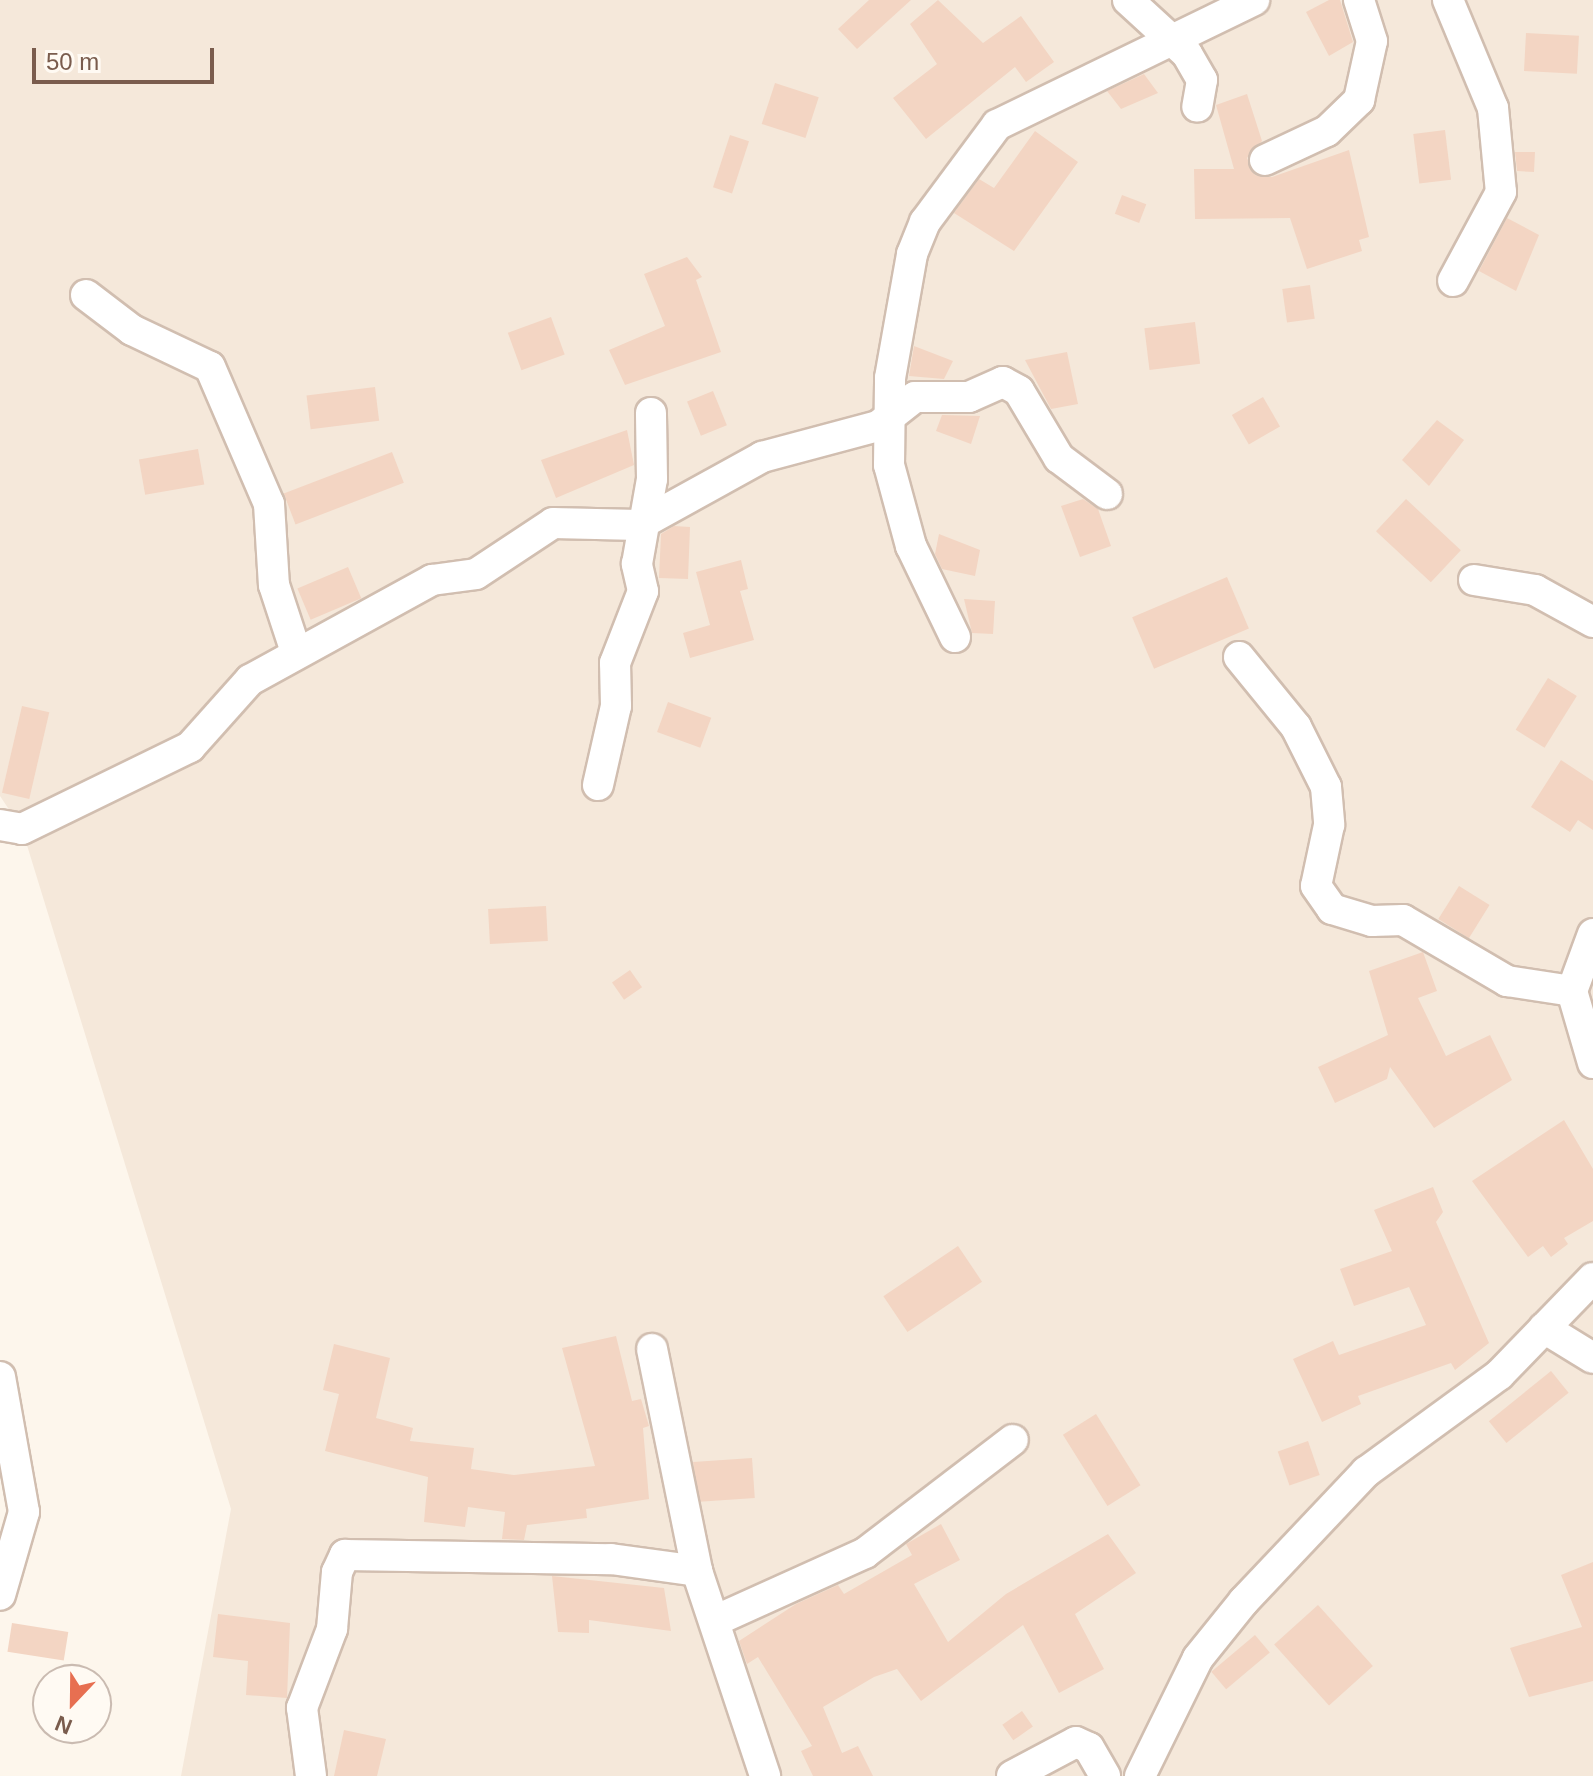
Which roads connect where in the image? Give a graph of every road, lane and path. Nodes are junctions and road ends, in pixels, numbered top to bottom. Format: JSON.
{"nodes":[{"id":1,"x":1128,"y":0,"type":"edge"},
{"id":2,"x":1254,"y":0,"type":"edge"},
{"id":3,"x":1359,"y":0,"type":"edge"},
{"id":4,"x":1448,"y":0,"type":"edge"},
{"id":5,"x":1175,"y":38,"type":"junction"},
{"id":6,"x":1197,"y":107,"type":"dead end"},
{"id":7,"x":1265,"y":160,"type":"dead end"},
{"id":8,"x":1453,"y":281,"type":"dead end"},
{"id":9,"x":86,"y":295,"type":"dead end"},
{"id":10,"x":651,"y":413,"type":"dead end"},
{"id":11,"x":891,"y":418,"type":"junction"},
{"id":12,"x":1107,"y":494,"type":"dead end"},
{"id":13,"x":639,"y":525,"type":"junction"},
{"id":14,"x":1474,"y":580,"type":"dead end"},
{"id":15,"x":1593,"y":622,"type":"edge"},
{"id":16,"x":955,"y":637,"type":"dead end"},
{"id":17,"x":296,"y":652,"type":"junction"},
{"id":18,"x":1239,"y":657,"type":"dead end"},
{"id":19,"x":598,"y":785,"type":"dead end"},
{"id":20,"x":0,"y":825,"type":"edge"},
{"id":21,"x":1593,"y":934,"type":"edge"},
{"id":22,"x":1572,"y":991,"type":"junction"},
{"id":23,"x":1593,"y":1063,"type":"edge"},
{"id":24,"x":1593,"y":1278,"type":"edge"},
{"id":25,"x":1544,"y":1328,"type":"junction"},
{"id":26,"x":652,"y":1349,"type":"dead end"},
{"id":27,"x":1593,"y":1358,"type":"edge"},
{"id":28,"x":0,"y":1377,"type":"edge"},
{"id":29,"x":1013,"y":1440,"type":"dead end"},
{"id":30,"x":697,"y":1571,"type":"junction"},
{"id":31,"x":0,"y":1595,"type":"edge"},
{"id":32,"x":719,"y":1619,"type":"junction"},
{"id":33,"x":311,"y":1776,"type":"edge"},
{"id":34,"x":765,"y":1776,"type":"edge"},
{"id":35,"x":1012,"y":1776,"type":"edge"},
{"id":36,"x":1105,"y":1776,"type":"edge"},
{"id":37,"x":1140,"y":1776,"type":"edge"}],
"edges":[{"from":1,"to":5,"type":"street"},
{"from":2,"to":5,"type":"street"},
{"from":3,"to":7,"type":"street"},
{"from":4,"to":8,"type":"street"},
{"from":5,"to":6,"type":"street"},
{"from":5,"to":11,"type":"street"},
{"from":9,"to":17,"type":"street"},
{"from":10,"to":13,"type":"street"},
{"from":11,"to":12,"type":"street"},
{"from":11,"to":13,"type":"street"},
{"from":11,"to":16,"type":"street"},
{"from":13,"to":17,"type":"street"},
{"from":13,"to":19,"type":"street"},
{"from":14,"to":15,"type":"street"},
{"from":17,"to":20,"type":"street"},
{"from":18,"to":22,"type":"street"},
{"from":21,"to":22,"type":"street"},
{"from":22,"to":23,"type":"street"},
{"from":24,"to":25,"type":"street"},
{"from":25,"to":27,"type":"street"},
{"from":25,"to":37,"type":"street"},
{"from":26,"to":30,"type":"street"},
{"from":28,"to":31,"type":"street"},
{"from":29,"to":32,"type":"street"},
{"from":30,"to":32,"type":"street"},
{"from":30,"to":33,"type":"street"},
{"from":32,"to":34,"type":"street"},
{"from":35,"to":36,"type":"street"}]}
